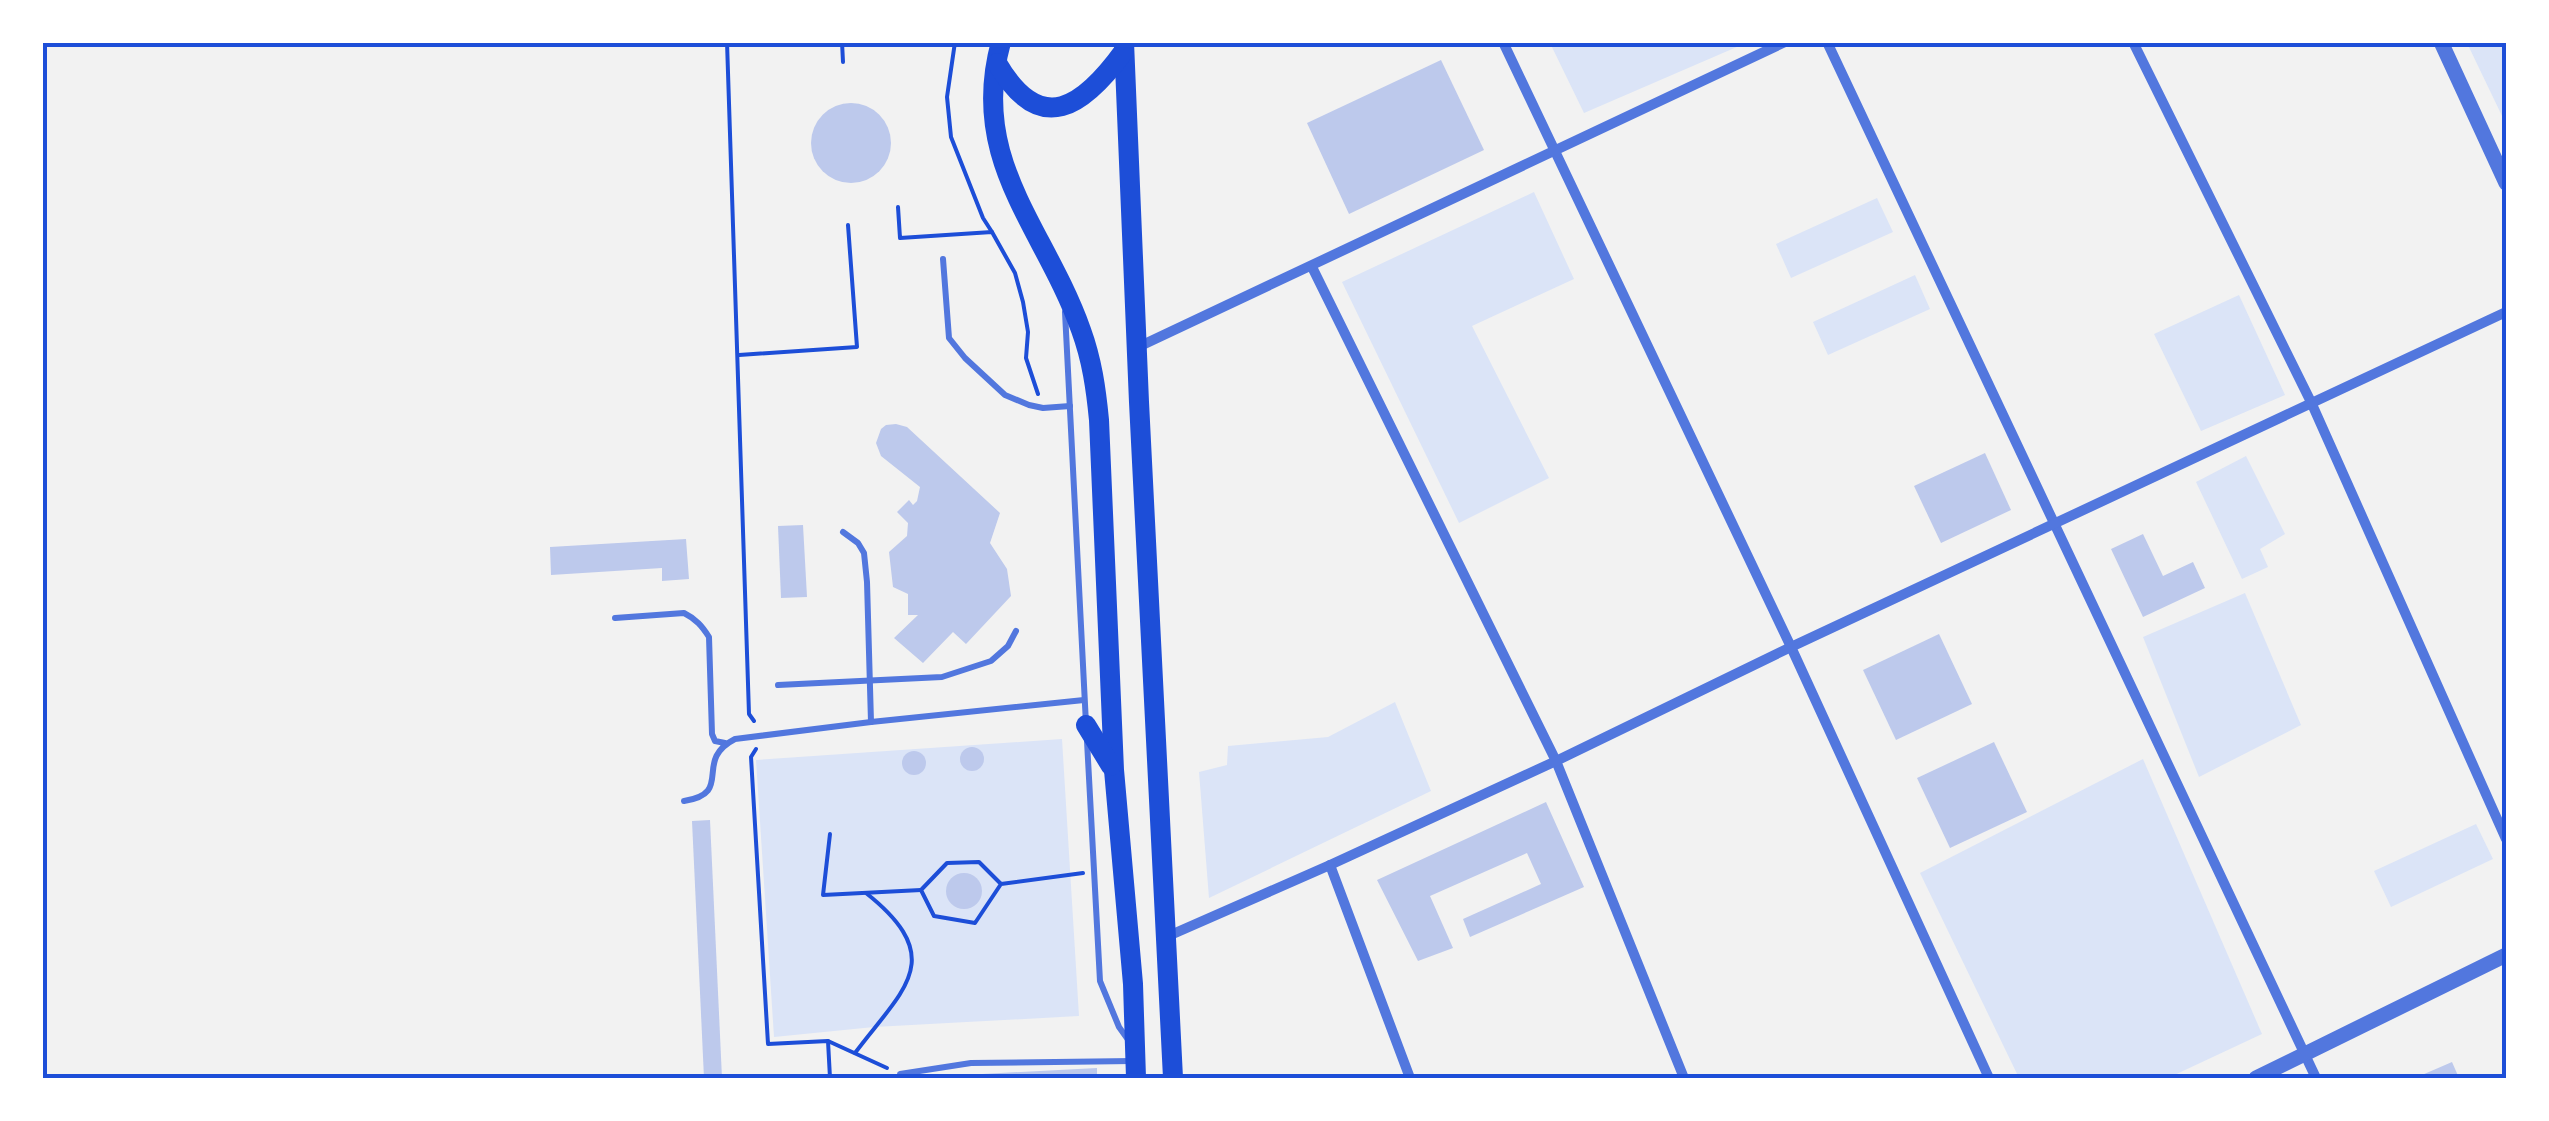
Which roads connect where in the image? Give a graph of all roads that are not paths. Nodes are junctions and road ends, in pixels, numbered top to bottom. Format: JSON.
{"nodes":[{"id":1,"x":1503,"y":42,"type":"edge"},
{"id":2,"x":1786,"y":42,"type":"edge"},
{"id":3,"x":1827,"y":42,"type":"edge"},
{"id":4,"x":2133,"y":42,"type":"edge"},
{"id":5,"x":2440,"y":42,"type":"edge"},
{"id":6,"x":1124,"y":47,"type":"edge"},
{"id":7,"x":999,"y":52,"type":"edge"},
{"id":8,"x":1554,"y":150,"type":"junction"},
{"id":9,"x":2506,"y":183,"type":"edge"},
{"id":10,"x":942,"y":258,"type":"dead end"},
{"id":11,"x":1312,"y":266,"type":"junction"},
{"id":12,"x":1064,"y":290,"type":"junction"},
{"id":13,"x":2506,"y":312,"type":"edge"},
{"id":14,"x":1136,"y":348,"type":"junction"},
{"id":15,"x":2310,"y":402,"type":"junction"},
{"id":16,"x":1070,"y":406,"type":"junction"},
{"id":17,"x":2052,"y":524,"type":"junction"},
{"id":18,"x":843,"y":532,"type":"dead end"},
{"id":19,"x":615,"y":618,"type":"dead end"},
{"id":20,"x":1016,"y":630,"type":"dead end"},
{"id":21,"x":1791,"y":647,"type":"junction"},
{"id":22,"x":870,"y":682,"type":"junction"},
{"id":23,"x":778,"y":685,"type":"dead end"},
{"id":24,"x":1084,"y":700,"type":"junction"},
{"id":25,"x":871,"y":722,"type":"junction"},
{"id":26,"x":1086,"y":725,"type":"junction"},
{"id":27,"x":726,"y":744,"type":"junction"},
{"id":28,"x":1556,"y":761,"type":"junction"},
{"id":29,"x":1114,"y":770,"type":"junction"},
{"id":30,"x":684,"y":801,"type":"dead end"},
{"id":31,"x":2506,"y":838,"type":"edge"},
{"id":32,"x":1330,"y":865,"type":"junction"},
{"id":33,"x":1166,"y":937,"type":"junction"},
{"id":34,"x":2506,"y":955,"type":"edge"},
{"id":35,"x":2304,"y":1054,"type":"junction"},
{"id":36,"x":1135,"y":1063,"type":"edge"},
{"id":37,"x":900,"y":1076,"type":"edge"},
{"id":38,"x":1172,"y":1078,"type":"edge"},
{"id":39,"x":1410,"y":1078,"type":"edge"},
{"id":40,"x":1684,"y":1078,"type":"edge"},
{"id":41,"x":1989,"y":1078,"type":"edge"},
{"id":42,"x":2256,"y":1078,"type":"edge"},
{"id":43,"x":2316,"y":1078,"type":"edge"}],
"edges":[{"from":1,"to":8,"type":"street"},
{"from":2,"to":8,"type":"street"},
{"from":3,"to":17,"type":"street"},
{"from":4,"to":15,"type":"street"},
{"from":5,"to":9,"type":"street"},
{"from":6,"to":7,"type":"main road"},
{"from":6,"to":14,"type":"main road"},
{"from":7,"to":12,"type":"main road"},
{"from":8,"to":11,"type":"street"},
{"from":8,"to":21,"type":"street"},
{"from":10,"to":16,"type":"lane"},
{"from":11,"to":14,"type":"street"},
{"from":11,"to":28,"type":"street"},
{"from":12,"to":16,"type":"lane"},
{"from":12,"to":29,"type":"main road"},
{"from":13,"to":15,"type":"street"},
{"from":14,"to":33,"type":"main road"},
{"from":15,"to":17,"type":"street"},
{"from":15,"to":31,"type":"street"},
{"from":16,"to":24,"type":"lane"},
{"from":17,"to":21,"type":"street"},
{"from":17,"to":35,"type":"street"},
{"from":18,"to":22,"type":"lane"},
{"from":19,"to":27,"type":"lane"},
{"from":20,"to":22,"type":"lane"},
{"from":21,"to":28,"type":"street"},
{"from":21,"to":41,"type":"street"},
{"from":22,"to":23,"type":"lane"},
{"from":22,"to":25,"type":"lane"},
{"from":24,"to":25,"type":"lane"},
{"from":24,"to":26,"type":"lane"},
{"from":25,"to":27,"type":"lane"},
{"from":26,"to":29,"type":"main road"},
{"from":26,"to":36,"type":"lane"},
{"from":27,"to":30,"type":"lane"},
{"from":28,"to":32,"type":"street"},
{"from":28,"to":40,"type":"street"},
{"from":29,"to":36,"type":"main road"},
{"from":32,"to":33,"type":"street"},
{"from":32,"to":39,"type":"street"},
{"from":33,"to":38,"type":"main road"},
{"from":34,"to":35,"type":"street"},
{"from":35,"to":42,"type":"street"},
{"from":35,"to":43,"type":"street"},
{"from":36,"to":37,"type":"lane"}]}
